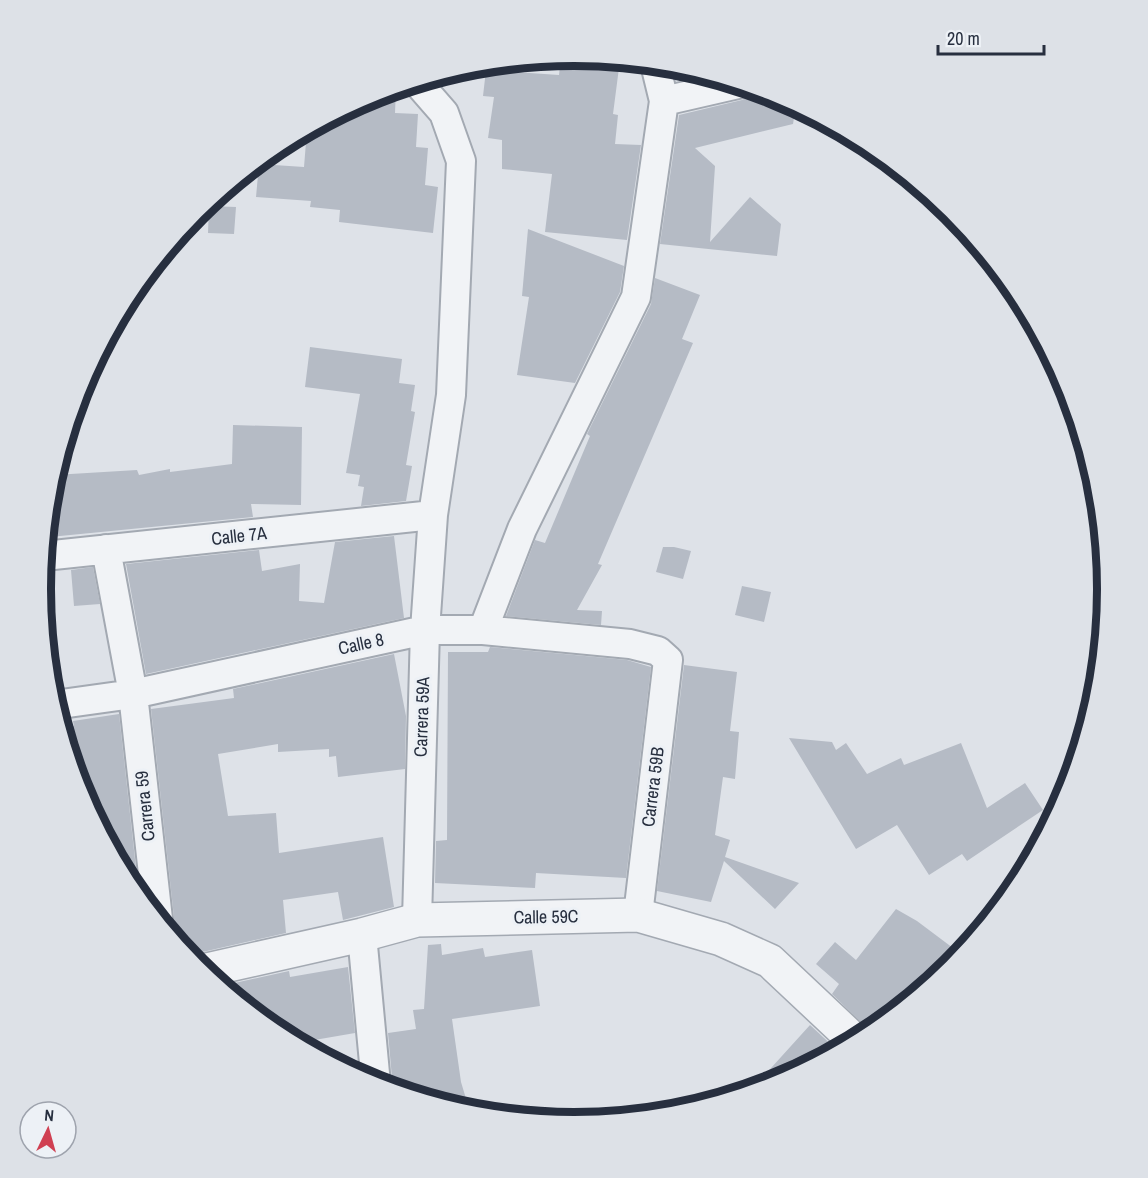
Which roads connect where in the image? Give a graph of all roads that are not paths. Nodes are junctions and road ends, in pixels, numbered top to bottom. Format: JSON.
{"nodes":[{"id":1,"x":658,"y":73,"type":"edge"},
{"id":2,"x":722,"y":88,"type":"edge"},
{"id":3,"x":423,"y":89,"type":"edge"},
{"id":4,"x":664,"y":101,"type":"junction"},
{"id":5,"x":434,"y":515,"type":"junction"},
{"id":6,"x":106,"y":549,"type":"junction"},
{"id":7,"x":52,"y":555,"type":"edge"},
{"id":8,"x":424,"y":630,"type":"junction"},
{"id":9,"x":483,"y":630,"type":"junction"},
{"id":10,"x":668,"y":660,"type":"joint"},
{"id":11,"x":133,"y":694,"type":"junction"},
{"id":12,"x":64,"y":704,"type":"edge"},
{"id":13,"x":156,"y":903,"type":"edge"},
{"id":14,"x":638,"y":915,"type":"junction"},
{"id":15,"x":417,"y":920,"type":"junction"},
{"id":16,"x":363,"y":935,"type":"junction"},
{"id":17,"x":214,"y":968,"type":"edge"},
{"id":18,"x":848,"y":1034,"type":"edge"},
{"id":19,"x":375,"y":1072,"type":"edge"}],
"edges":[{"from":1,"to":4,"type":"street"},
{"from":2,"to":4,"type":"street"},
{"from":3,"to":5,"type":"street","name":"Carrera 59A"},
{"from":4,"to":9,"type":"street"},
{"from":5,"to":6,"type":"street","name":"Calle 7A"},
{"from":5,"to":8,"type":"street","name":"Carrera 59A"},
{"from":6,"to":7,"type":"street","name":"Calle 7A"},
{"from":6,"to":11,"type":"street","name":"Carrera 59"},
{"from":8,"to":9,"type":"street","name":"Calle 8"},
{"from":8,"to":11,"type":"street","name":"Calle 8"},
{"from":8,"to":15,"type":"street","name":"Carrera 59A"},
{"from":9,"to":10,"type":"street","name":"Calle 8"},
{"from":10,"to":14,"type":"street","name":"Carrera 59B"},
{"from":11,"to":12,"type":"street","name":"Calle 8"},
{"from":11,"to":13,"type":"street","name":"Carrera 59"},
{"from":14,"to":15,"type":"street","name":"Calle 59C"},
{"from":14,"to":18,"type":"street","name":"Calle 59C"},
{"from":15,"to":16,"type":"street","name":"Calle 59C"},
{"from":16,"to":17,"type":"street","name":"Calle 59C"},
{"from":16,"to":19,"type":"street"}]}
